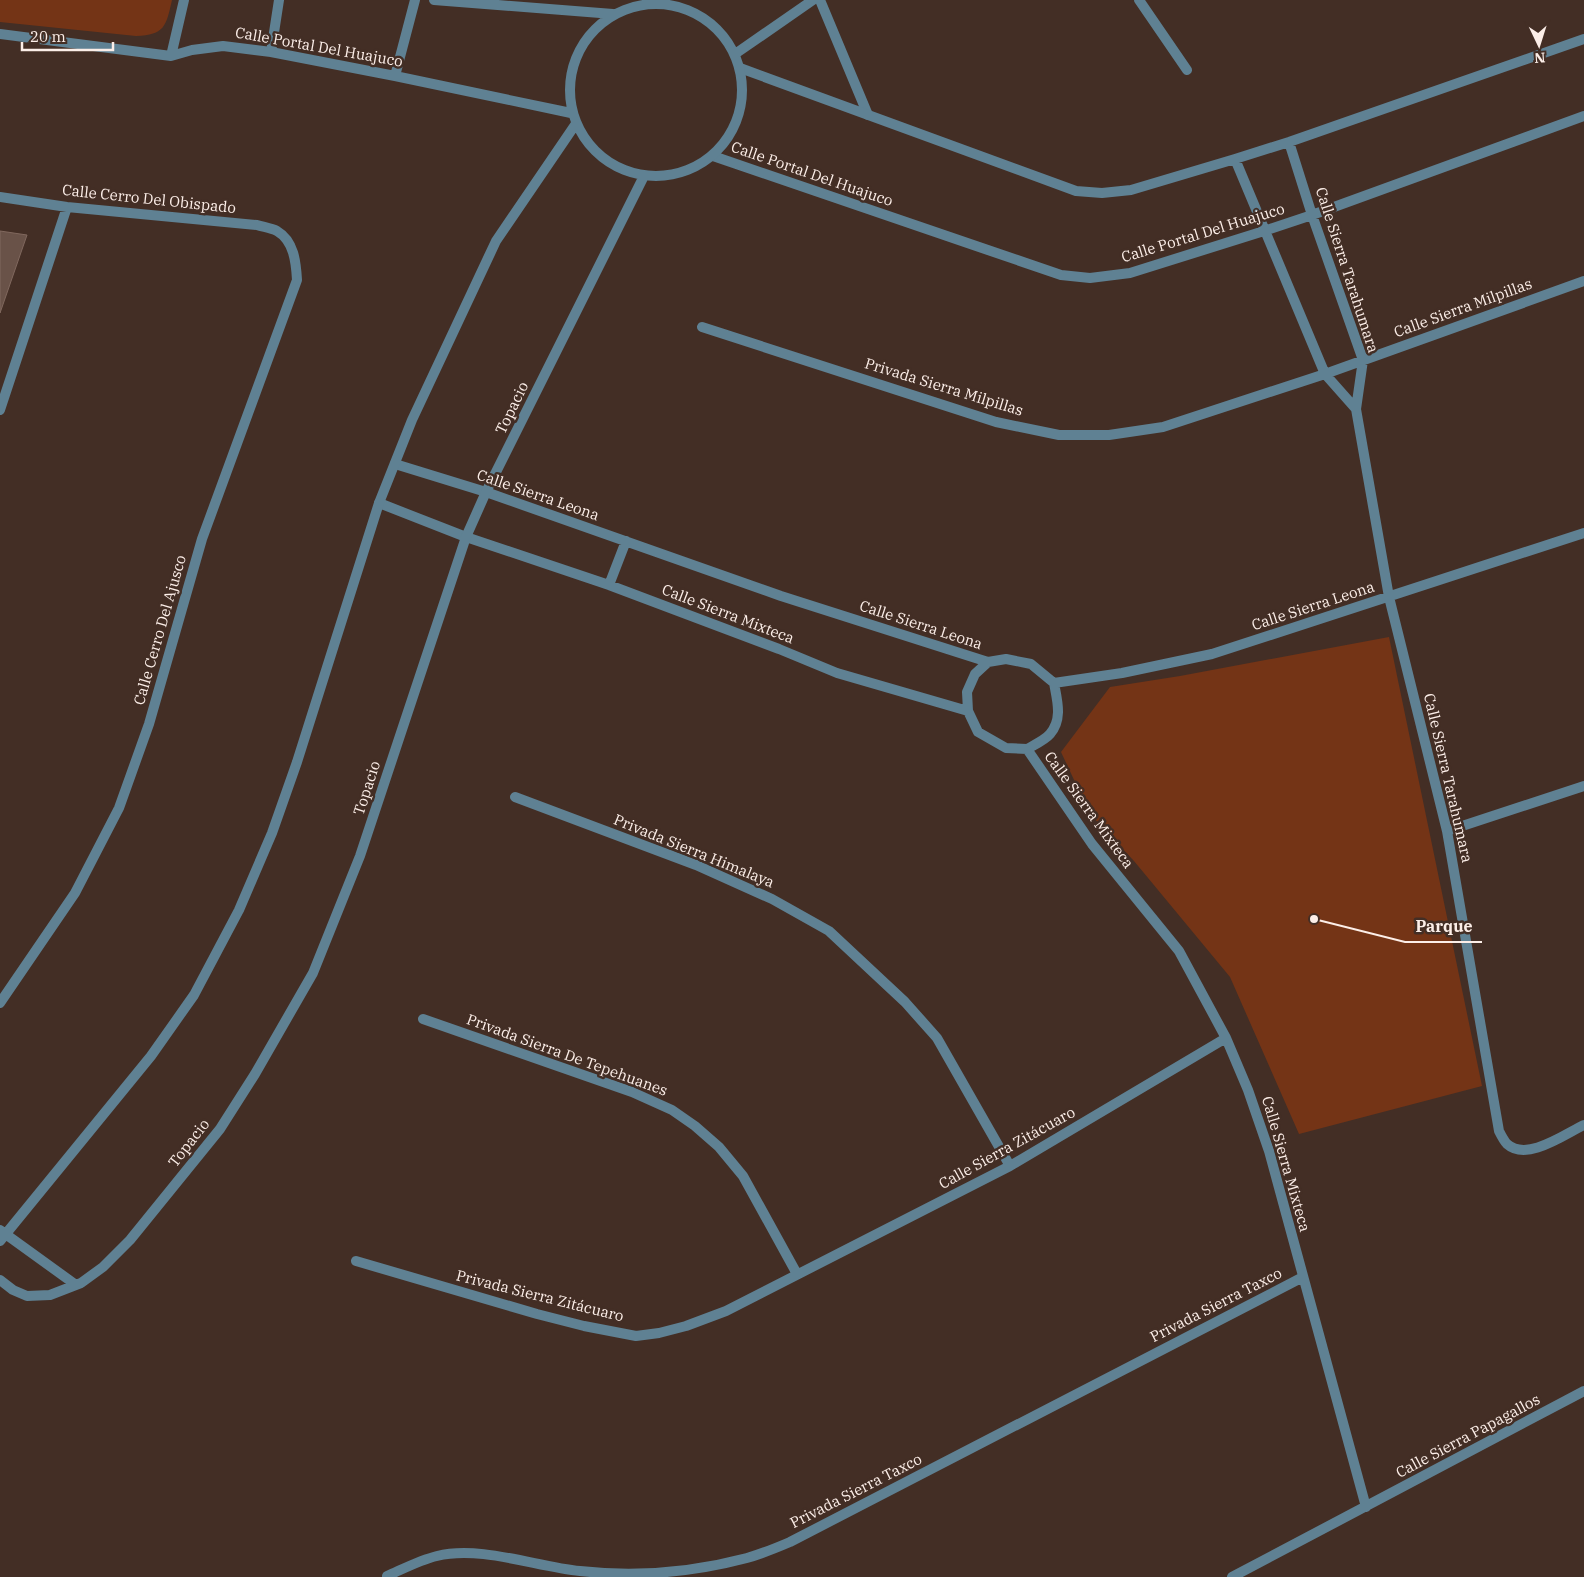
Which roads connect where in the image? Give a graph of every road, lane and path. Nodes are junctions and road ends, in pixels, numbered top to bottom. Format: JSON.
{"nodes":[{"id":1,"x":184,"y":0,"type":"edge"},
{"id":2,"x":279,"y":0,"type":"edge"},
{"id":3,"x":415,"y":0,"type":"edge"},
{"id":4,"x":434,"y":0,"type":"edge"},
{"id":5,"x":813,"y":0,"type":"edge"},
{"id":6,"x":820,"y":0,"type":"edge"},
{"id":7,"x":1139,"y":0,"type":"edge"},
{"id":8,"x":666,"y":2,"type":"edge"},
{"id":9,"x":613,"y":14,"type":"junction"},
{"id":10,"x":0,"y":34,"type":"edge"},
{"id":11,"x":1584,"y":39,"type":"edge"},
{"id":12,"x":272,"y":52,"type":"junction"},
{"id":13,"x":735,"y":54,"type":"junction"},
{"id":14,"x":172,"y":56,"type":"junction"},
{"id":15,"x":740,"y":68,"type":"junction"},
{"id":16,"x":1187,"y":70,"type":"dead end"},
{"id":17,"x":395,"y":76,"type":"junction"},
{"id":18,"x":571,"y":113,"type":"junction"},
{"id":19,"x":868,"y":115,"type":"junction"},
{"id":20,"x":1584,"y":116,"type":"edge"},
{"id":21,"x":575,"y":125,"type":"junction"},
{"id":22,"x":1290,"y":142,"type":"junction"},
{"id":23,"x":713,"y":156,"type":"junction"},
{"id":24,"x":1235,"y":159,"type":"junction"},
{"id":25,"x":644,"y":176,"type":"junction"},
{"id":26,"x":0,"y":197,"type":"edge"},
{"id":27,"x":67,"y":206,"type":"junction"},
{"id":28,"x":1312,"y":215,"type":"junction"},
{"id":29,"x":1264,"y":231,"type":"junction"},
{"id":30,"x":290,"y":243,"type":"joint"},
{"id":31,"x":1584,"y":281,"type":"edge"},
{"id":32,"x":702,"y":327,"type":"dead end"},
{"id":33,"x":1363,"y":360,"type":"junction"},
{"id":34,"x":1324,"y":374,"type":"junction"},
{"id":35,"x":1356,"y":409,"type":"junction"},
{"id":36,"x":0,"y":410,"type":"edge"},
{"id":37,"x":395,"y":464,"type":"junction"},
{"id":38,"x":486,"y":492,"type":"junction"},
{"id":39,"x":379,"y":504,"type":"junction"},
{"id":40,"x":1584,"y":533,"type":"edge"},
{"id":41,"x":466,"y":538,"type":"junction"},
{"id":42,"x":626,"y":541,"type":"junction"},
{"id":43,"x":609,"y":585,"type":"junction"},
{"id":44,"x":1389,"y":597,"type":"junction"},
{"id":45,"x":988,"y":662,"type":"junction"},
{"id":46,"x":1054,"y":683,"type":"junction"},
{"id":47,"x":968,"y":712,"type":"junction"},
{"id":48,"x":1027,"y":749,"type":"junction"},
{"id":49,"x":1584,"y":786,"type":"edge"},
{"id":50,"x":515,"y":797,"type":"dead end"},
{"id":51,"x":1447,"y":831,"type":"junction"},
{"id":52,"x":0,"y":1003,"type":"edge"},
{"id":53,"x":423,"y":1019,"type":"dead end"},
{"id":54,"x":1226,"y":1038,"type":"junction"},
{"id":55,"x":1584,"y":1125,"type":"edge"},
{"id":56,"x":1010,"y":1166,"type":"junction"},
{"id":57,"x":2,"y":1235,"type":"edge"},
{"id":58,"x":356,"y":1261,"type":"dead end"},
{"id":59,"x":798,"y":1274,"type":"junction"},
{"id":60,"x":1303,"y":1277,"type":"junction"},
{"id":61,"x":0,"y":1280,"type":"edge"},
{"id":62,"x":76,"y":1285,"type":"junction"},
{"id":63,"x":1584,"y":1391,"type":"edge"},
{"id":64,"x":1366,"y":1507,"type":"junction"},
{"id":65,"x":387,"y":1576,"type":"dead end"},
{"id":66,"x":1232,"y":1577,"type":"edge"}],
"edges":[{"from":1,"to":14,"type":"street"},
{"from":2,"to":12,"type":"street"},
{"from":3,"to":17,"type":"street"},
{"from":4,"to":9,"type":"street"},
{"from":5,"to":13,"type":"street"},
{"from":6,"to":19,"type":"street"},
{"from":7,"to":16,"type":"street"},
{"from":8,"to":9,"type":"street"},
{"from":8,"to":13,"type":"street"},
{"from":9,"to":18,"type":"street"},
{"from":10,"to":14,"type":"street","name":"Calle Portal Del Huajuco"},
{"from":11,"to":22,"type":"street"},
{"from":12,"to":14,"type":"street","name":"Calle Portal Del Huajuco"},
{"from":12,"to":17,"type":"street","name":"Calle Portal Del Huajuco"},
{"from":13,"to":15,"type":"street"},
{"from":15,"to":19,"type":"street"},
{"from":15,"to":23,"type":"street"},
{"from":17,"to":18,"type":"street","name":"Calle Portal Del Huajuco"},
{"from":18,"to":21,"type":"street"},
{"from":19,"to":24,"type":"street"},
{"from":20,"to":28,"type":"street","name":"Calle Portal Del Huajuco"},
{"from":21,"to":25,"type":"street"},
{"from":21,"to":37,"type":"street"},
{"from":22,"to":24,"type":"street"},
{"from":22,"to":28,"type":"street","name":"Calle Sierra Tarahumara"},
{"from":23,"to":25,"type":"street"},
{"from":23,"to":29,"type":"street","name":"Calle Portal Del Huajuco"},
{"from":24,"to":29,"type":"street"},
{"from":25,"to":38,"type":"street","name":"Topacio"},
{"from":26,"to":27,"type":"street","name":"Calle Cerro Del Obispado"},
{"from":27,"to":30,"type":"street","name":"Calle Cerro Del Obispado"},
{"from":27,"to":36,"type":"street"},
{"from":28,"to":29,"type":"street","name":"Calle Portal Del Huajuco"},
{"from":28,"to":33,"type":"street","name":"Calle Sierra Tarahumara"},
{"from":29,"to":34,"type":"street"},
{"from":30,"to":52,"type":"street","name":"Calle Cerro Del Ajusco"},
{"from":31,"to":33,"type":"street","name":"Calle Sierra Milpillas"},
{"from":32,"to":34,"type":"street","name":"Privada Sierra Milpillas"},
{"from":33,"to":34,"type":"street","name":"Calle Sierra Milpillas"},
{"from":33,"to":35,"type":"street","name":"Calle Sierra Tarahumara"},
{"from":34,"to":35,"type":"street"},
{"from":35,"to":44,"type":"street","name":"Calle Sierra Tarahumara"},
{"from":37,"to":38,"type":"street","name":"Calle Sierra Leona"},
{"from":37,"to":39,"type":"street"},
{"from":38,"to":41,"type":"street","name":"Topacio"},
{"from":38,"to":42,"type":"street","name":"Calle Sierra Leona"},
{"from":39,"to":41,"type":"street","name":"Calle Sierra Mixteca"},
{"from":39,"to":57,"type":"street"},
{"from":40,"to":44,"type":"street","name":"Calle Sierra Leona"},
{"from":41,"to":43,"type":"street","name":"Calle Sierra Mixteca"},
{"from":41,"to":62,"type":"street","name":"Topacio"},
{"from":42,"to":43,"type":"street"},
{"from":42,"to":45,"type":"street","name":"Calle Sierra Leona"},
{"from":43,"to":47,"type":"street","name":"Calle Sierra Mixteca"},
{"from":44,"to":46,"type":"street","name":"Calle Sierra Leona"},
{"from":44,"to":51,"type":"street","name":"Calle Sierra Tarahumara"},
{"from":45,"to":46,"type":"street","name":"Calle Sierra Leona"},
{"from":45,"to":47,"type":"street"},
{"from":46,"to":48,"type":"street"},
{"from":47,"to":48,"type":"street","name":"Calle Sierra Mixteca"},
{"from":48,"to":54,"type":"street","name":"Calle Sierra Mixteca"},
{"from":49,"to":51,"type":"street"},
{"from":50,"to":56,"type":"street","name":"Privada Sierra Himalaya"},
{"from":51,"to":55,"type":"street","name":"Calle Sierra Tarahumara"},
{"from":53,"to":59,"type":"street","name":"Privada Sierra De Tepehuanes"},
{"from":54,"to":56,"type":"street","name":"Calle Sierra Zitácuaro"},
{"from":54,"to":60,"type":"street","name":"Calle Sierra Mixteca"},
{"from":56,"to":59,"type":"street","name":"Calle Sierra Zitácuaro"},
{"from":57,"to":62,"type":"street"},
{"from":58,"to":59,"type":"street","name":"Privada Sierra Zitácuaro"},
{"from":60,"to":64,"type":"street","name":"Calle Sierra Mixteca"},
{"from":60,"to":65,"type":"street","name":"Privada Sierra Taxco"},
{"from":61,"to":62,"type":"street","name":"Topacio"},
{"from":63,"to":64,"type":"street","name":"Calle Sierra Papagallos"},
{"from":64,"to":66,"type":"street","name":"Calle Sierra Papagallos"}]}
